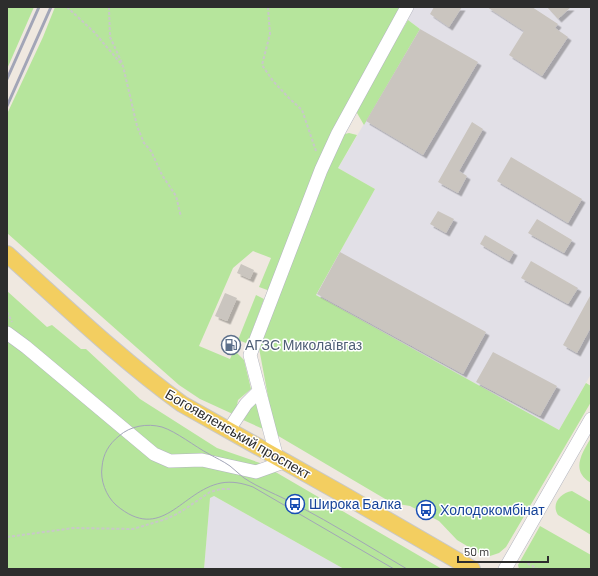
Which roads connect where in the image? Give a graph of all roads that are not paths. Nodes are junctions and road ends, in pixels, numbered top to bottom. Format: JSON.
{"nodes":[{"id":1,"x":407,"y":7,"type":"edge"},
{"id":2,"x":7,"y":254,"type":"edge"},
{"id":3,"x":7,"y":334,"type":"edge"},
{"id":4,"x":259,"y":391,"type":"junction"},
{"id":5,"x":591,"y":419,"type":"edge"},
{"id":6,"x":228,"y":431,"type":"junction"},
{"id":7,"x":281,"y":460,"type":"junction"},
{"id":8,"x":472,"y":569,"type":"edge"},
{"id":9,"x":505,"y":569,"type":"edge"}],
"edges":[{"from":1,"to":4,"type":"street"},
{"from":2,"to":6,"type":"main road","name":"Богоявленський проспект"},
{"from":3,"to":7,"type":"street"},
{"from":4,"to":6,"type":"street"},
{"from":4,"to":7,"type":"street"},
{"from":5,"to":9,"type":"street"},
{"from":6,"to":7,"type":"main road","name":"Богоявленський проспект"},
{"from":7,"to":8,"type":"main road","name":"Богоявленський проспект"}]}
